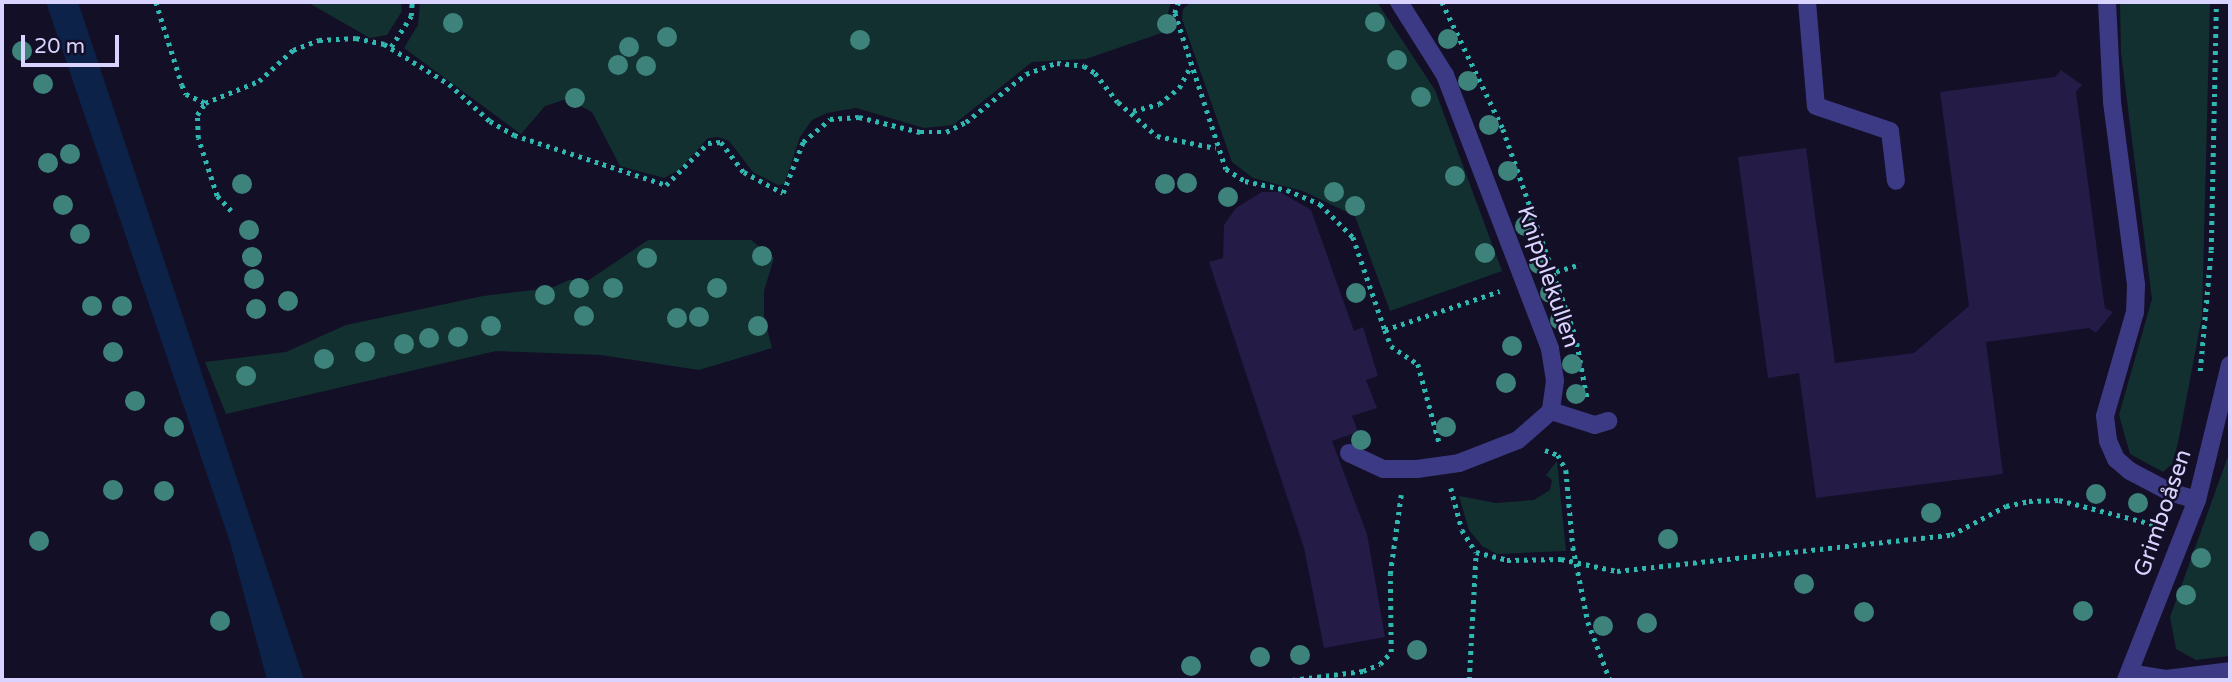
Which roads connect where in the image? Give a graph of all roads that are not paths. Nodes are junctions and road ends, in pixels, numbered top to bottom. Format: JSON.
{"nodes":[{"id":1,"x":1399,"y":2,"type":"edge"},
{"id":2,"x":1807,"y":2,"type":"edge"},
{"id":3,"x":2107,"y":2,"type":"edge"},
{"id":4,"x":1896,"y":181,"type":"dead end"},
{"id":5,"x":2230,"y":365,"type":"edge"},
{"id":6,"x":1551,"y":411,"type":"junction"},
{"id":7,"x":1608,"y":421,"type":"dead end"},
{"id":8,"x":1349,"y":453,"type":"dead end"},
{"id":9,"x":2197,"y":499,"type":"junction"},
{"id":10,"x":2230,"y":671,"type":"edge"},
{"id":11,"x":2127,"y":677,"type":"edge"}],
"edges":[{"from":1,"to":6,"type":"street","name":"Knipplekullen"},
{"from":2,"to":4,"type":"street"},
{"from":3,"to":9,"type":"street"},
{"from":5,"to":9,"type":"street","name":"Grimboåsen"},
{"from":6,"to":7,"type":"street"},
{"from":6,"to":8,"type":"street"},
{"from":9,"to":11,"type":"street","name":"Grimboåsen"},
{"from":10,"to":11,"type":"street","name":"Grimboåsen"}]}
